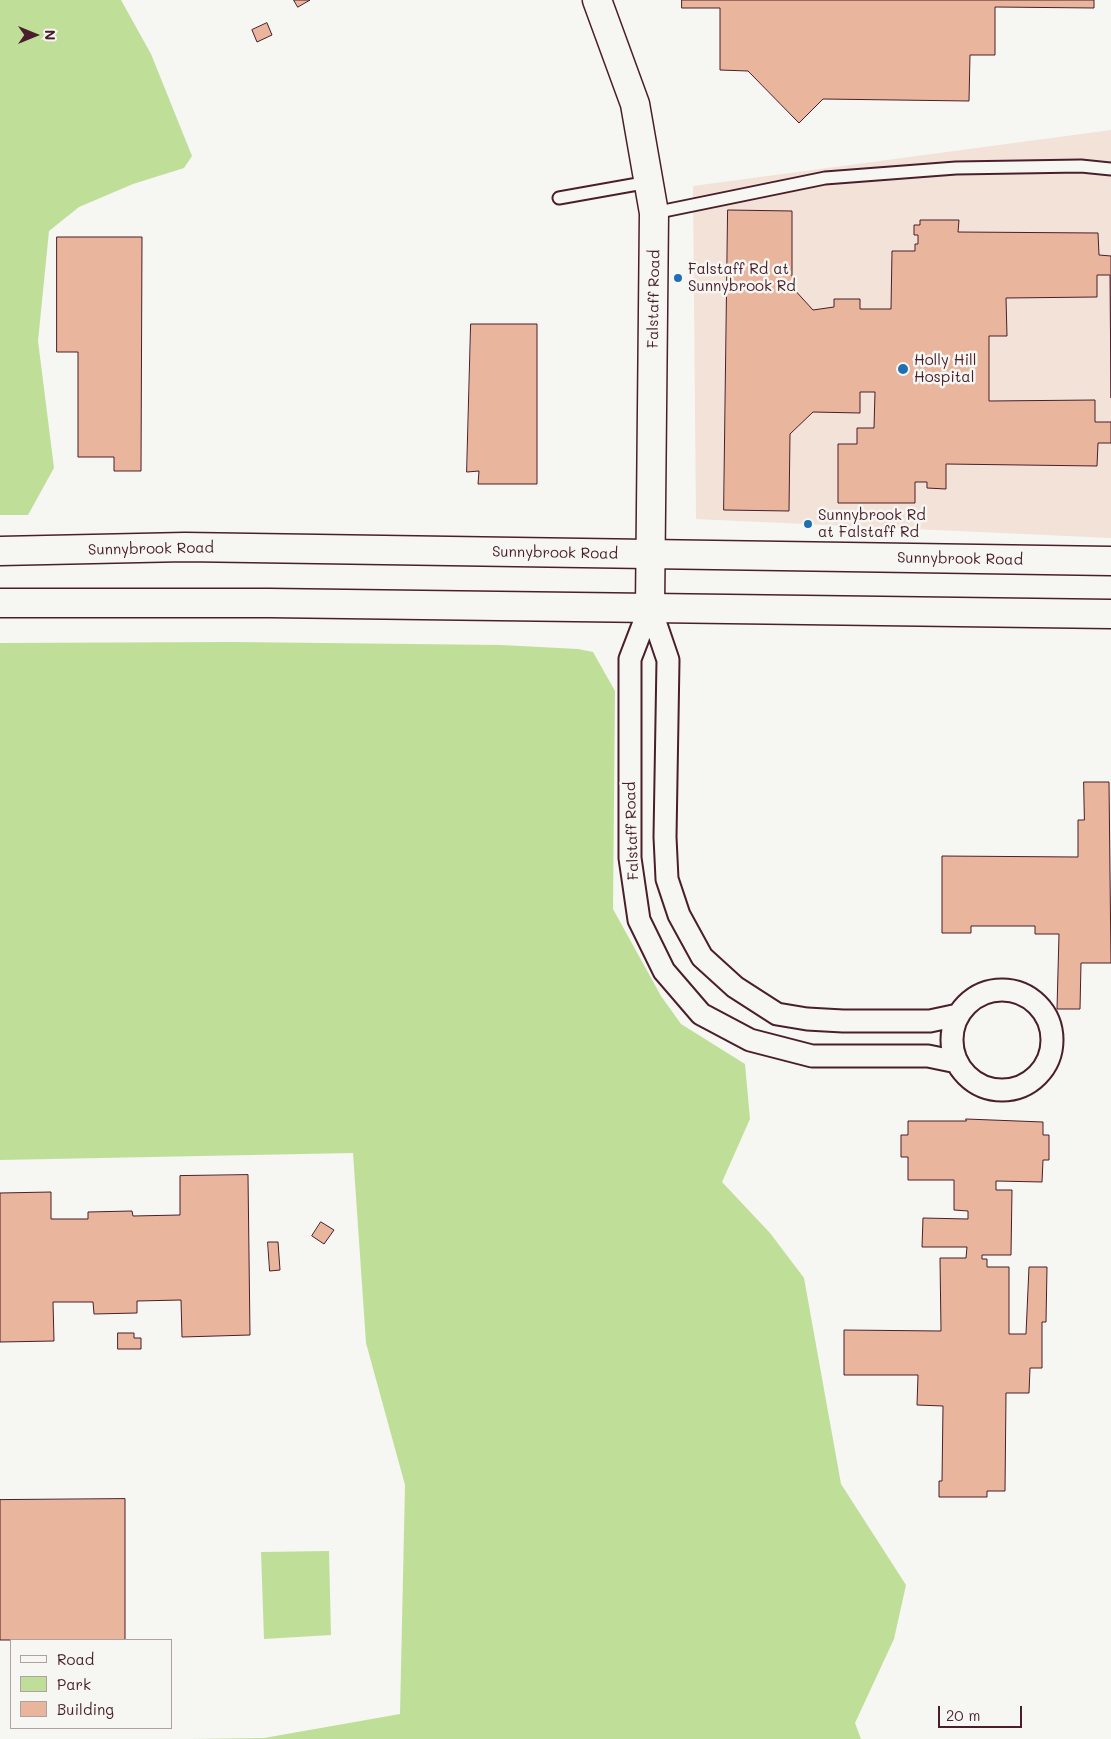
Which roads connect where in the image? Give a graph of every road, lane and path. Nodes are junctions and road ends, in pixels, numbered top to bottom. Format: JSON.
{"nodes":[{"id":1,"x":597,"y":0,"type":"edge"},
{"id":2,"x":1111,"y":169,"type":"edge"},
{"id":3,"x":649,"y":182,"type":"junction"},
{"id":4,"x":559,"y":198,"type":"dead end"},
{"id":5,"x":654,"y":213,"type":"junction"},
{"id":6,"x":0,"y":551,"type":"edge"},
{"id":7,"x":652,"y":554,"type":"junction"},
{"id":8,"x":1111,"y":561,"type":"edge"},
{"id":9,"x":0,"y":603,"type":"edge"},
{"id":10,"x":650,"y":607,"type":"junction"},
{"id":11,"x":1111,"y":614,"type":"edge"},
{"id":12,"x":958,"y":1015,"type":"junction"},
{"id":13,"x":957,"y":1062,"type":"junction"}],
"edges":[{"from":1,"to":3,"type":"main road","name":"Falstaff Road"},
{"from":2,"to":5,"type":"lane"},
{"from":3,"to":4,"type":"lane"},
{"from":3,"to":5,"type":"main road","name":"Falstaff Road"},
{"from":5,"to":7,"type":"main road","name":"Falstaff Road"},
{"from":6,"to":7,"type":"main road","name":"Sunnybrook Road"},
{"from":7,"to":8,"type":"main road","name":"Sunnybrook Road"},
{"from":7,"to":10,"type":"main road","name":"Falstaff Road"},
{"from":9,"to":10,"type":"main road"},
{"from":10,"to":11,"type":"main road"},
{"from":10,"to":12,"type":"street","name":"Falstaff Road"},
{"from":10,"to":13,"type":"street","name":"Falstaff Road"},
{"from":12,"to":13,"type":"street"},
{"from":12,"to":13,"type":"street"}]}
